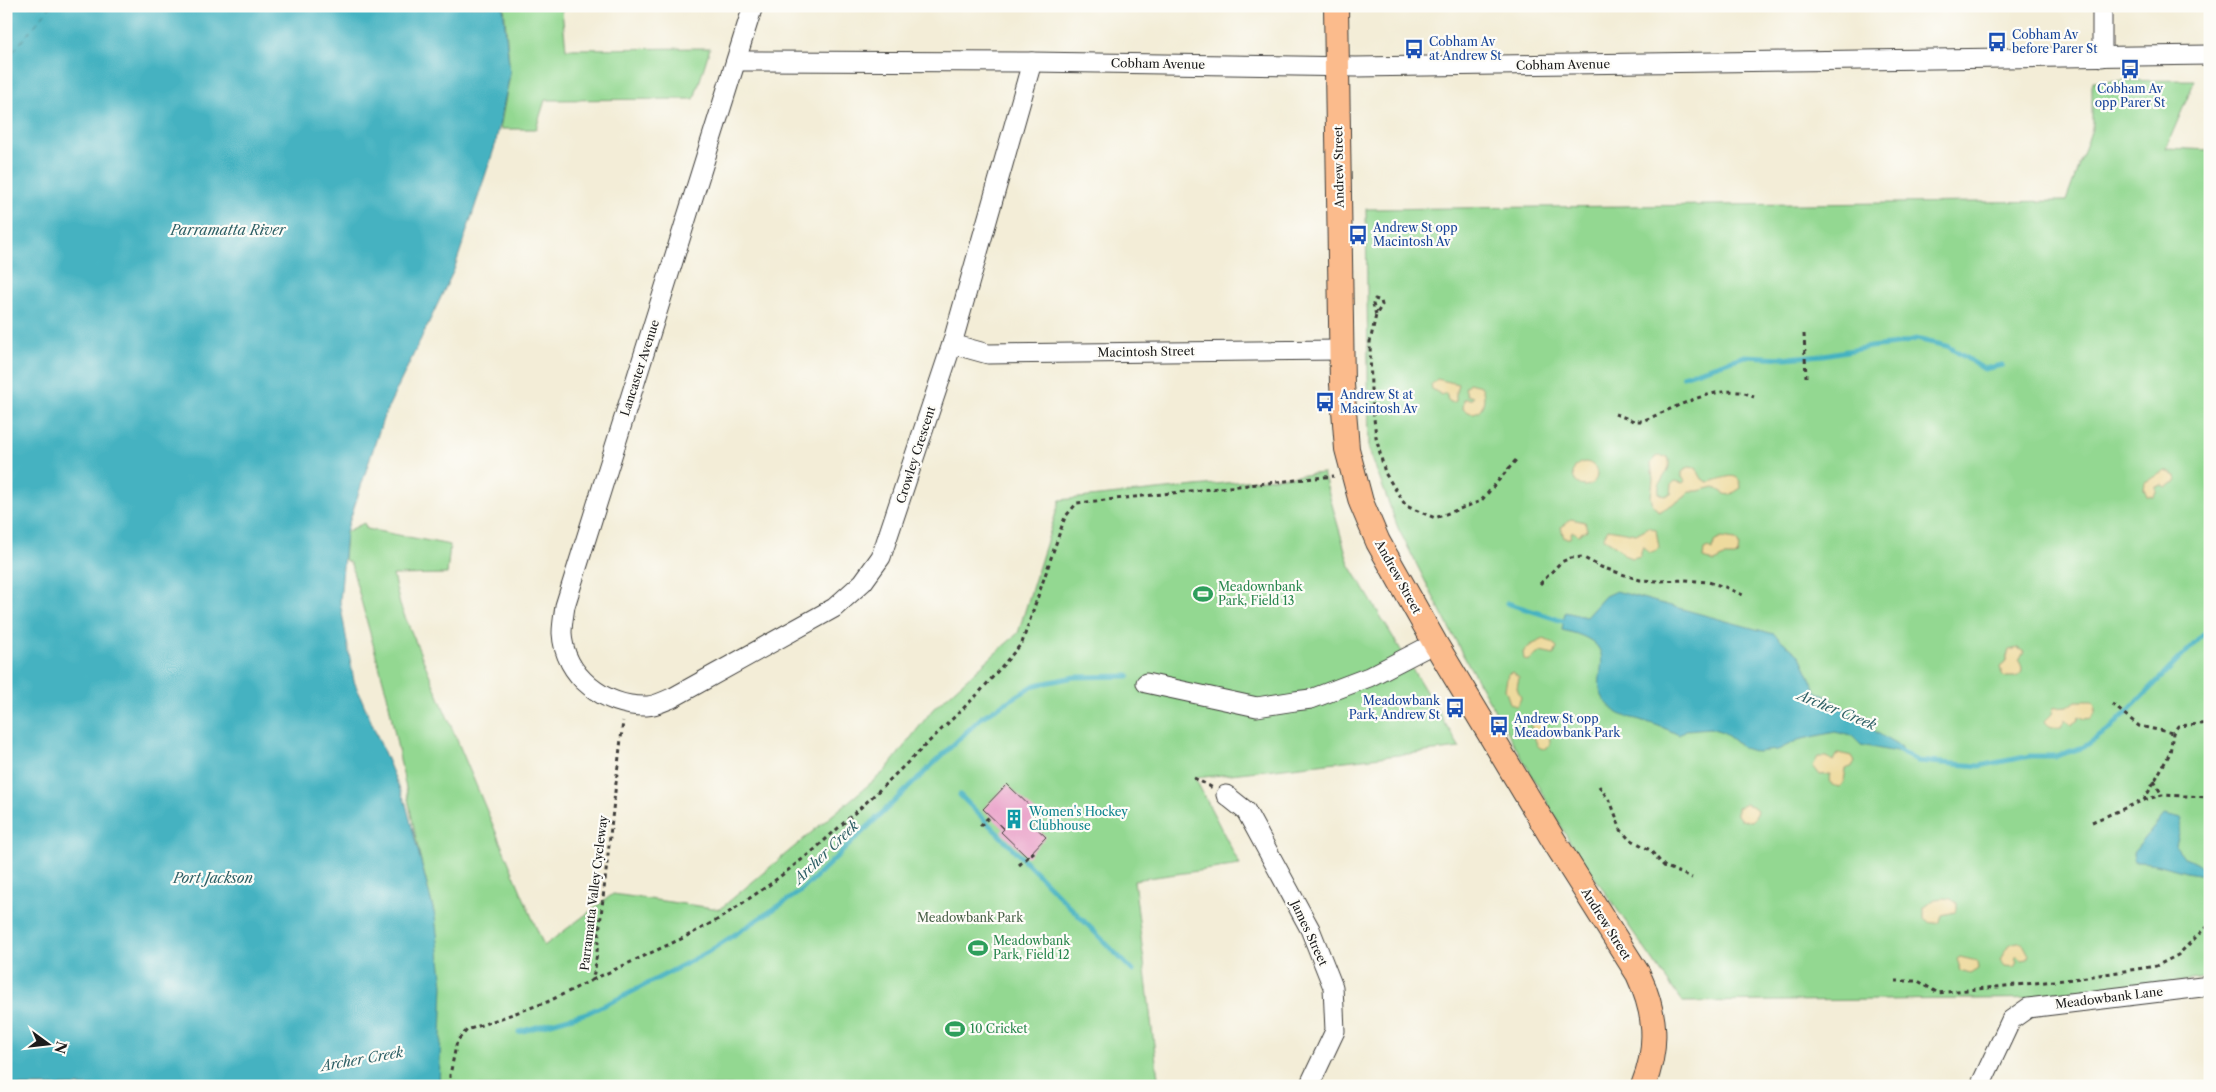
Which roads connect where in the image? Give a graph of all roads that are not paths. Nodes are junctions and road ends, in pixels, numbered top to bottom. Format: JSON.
{"nodes":[{"id":1,"x":753,"y":6,"type":"edge"},
{"id":2,"x":1336,"y":6,"type":"edge"},
{"id":3,"x":2102,"y":6,"type":"edge"},
{"id":4,"x":2210,"y":55,"type":"edge"},
{"id":5,"x":2102,"y":57,"type":"junction"},
{"id":6,"x":737,"y":62,"type":"junction"},
{"id":7,"x":1032,"y":62,"type":"junction"},
{"id":8,"x":1338,"y":66,"type":"junction"},
{"id":9,"x":952,"y":344,"type":"junction"},
{"id":10,"x":1341,"y":350,"type":"junction"},
{"id":11,"x":1435,"y":643,"type":"junction"},
{"id":12,"x":1146,"y":683,"type":"dead end"},
{"id":13,"x":625,"y":705,"type":"joint"},
{"id":14,"x":1226,"y":795,"type":"dead end"},
{"id":15,"x":2210,"y":986,"type":"edge"},
{"id":16,"x":1309,"y":1086,"type":"edge"},
{"id":17,"x":1642,"y":1086,"type":"edge"},
{"id":18,"x":1980,"y":1086,"type":"edge"}],
"edges":[{"from":1,"to":6,"type":"street","name":"Lancaster Avenue"},
{"from":2,"to":8,"type":"main road","name":"Andrew Street"},
{"from":3,"to":5,"type":"street"},
{"from":4,"to":5,"type":"street","name":"Cobham Avenue"},
{"from":5,"to":8,"type":"street","name":"Cobham Avenue"},
{"from":6,"to":7,"type":"street","name":"Cobham Avenue"},
{"from":6,"to":13,"type":"street","name":"Lancaster Avenue"},
{"from":7,"to":8,"type":"street","name":"Cobham Avenue"},
{"from":7,"to":9,"type":"street","name":"Crowley Crescent"},
{"from":8,"to":10,"type":"main road","name":"Andrew Street"},
{"from":9,"to":10,"type":"street","name":"Macintosh Street"},
{"from":9,"to":13,"type":"street","name":"Crowley Crescent"},
{"from":10,"to":11,"type":"main road","name":"Andrew Street"},
{"from":11,"to":12,"type":"street"},
{"from":11,"to":17,"type":"main road","name":"Andrew Street"},
{"from":14,"to":16,"type":"street","name":"James Street"},
{"from":15,"to":18,"type":"street","name":"Meadowbank Lane"}]}
